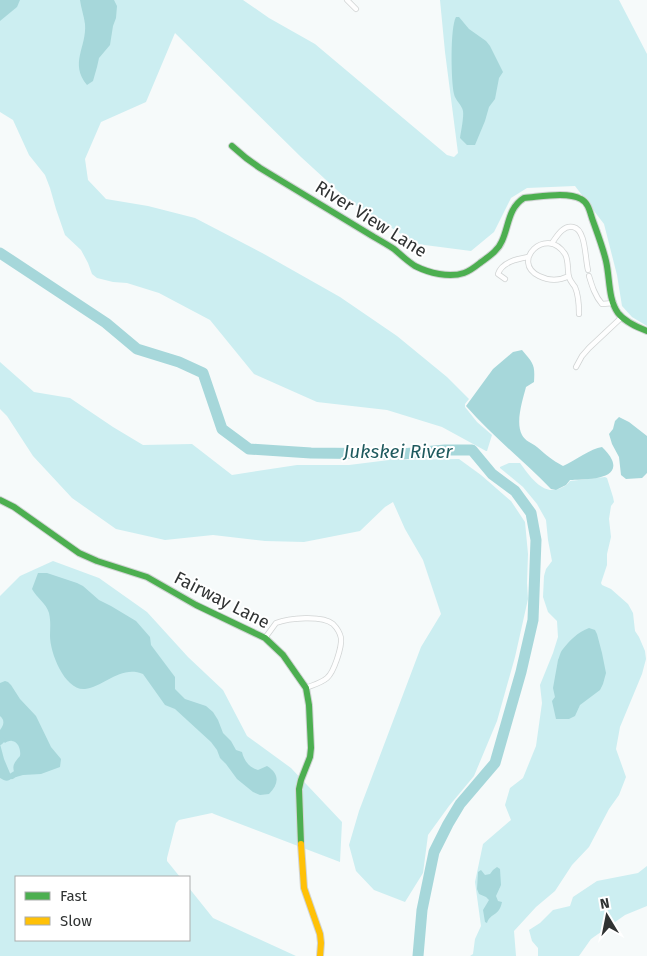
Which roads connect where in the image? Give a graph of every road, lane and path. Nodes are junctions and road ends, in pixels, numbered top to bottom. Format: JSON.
{"nodes":[{"id":1,"x":347,"y":0,"type":"edge"},
{"id":2,"x":356,"y":9,"type":"dead end"},
{"id":3,"x":232,"y":146,"type":"dead end"},
{"id":4,"x":552,"y":243,"type":"junction"},
{"id":5,"x":528,"y":257,"type":"junction"},
{"id":6,"x":588,"y":270,"type":"dead end"},
{"id":7,"x":569,"y":276,"type":"junction"},
{"id":8,"x":589,"y":276,"type":"dead end"},
{"id":9,"x":505,"y":279,"type":"dead end"},
{"id":10,"x":614,"y":303,"type":"junction"},
{"id":11,"x":579,"y":314,"type":"dead end"},
{"id":12,"x":622,"y":317,"type":"junction"},
{"id":13,"x":647,"y":331,"type":"edge"},
{"id":14,"x":576,"y":367,"type":"dead end"},
{"id":15,"x":0,"y":500,"type":"edge"},
{"id":16,"x":265,"y":638,"type":"junction"},
{"id":17,"x":306,"y":688,"type":"junction"},
{"id":18,"x":320,"y":956,"type":"edge"}],
"edges":[{"from":1,"to":2,"type":"street"},
{"from":3,"to":10,"type":"street","name":"River View Lane"},
{"from":4,"to":5,"type":"street"},
{"from":4,"to":6,"type":"street"},
{"from":4,"to":7,"type":"street"},
{"from":5,"to":7,"type":"street"},
{"from":5,"to":9,"type":"street"},
{"from":7,"to":11,"type":"street"},
{"from":8,"to":10,"type":"street"},
{"from":10,"to":12,"type":"street","name":"River View Lane"},
{"from":12,"to":13,"type":"street"},
{"from":12,"to":14,"type":"street"},
{"from":15,"to":16,"type":"street","name":"Fairway Lane"},
{"from":16,"to":17,"type":"street","name":"Fairway Lane"},
{"from":16,"to":17,"type":"street"},
{"from":17,"to":18,"type":"street","name":"Fairway Lane"}]}
